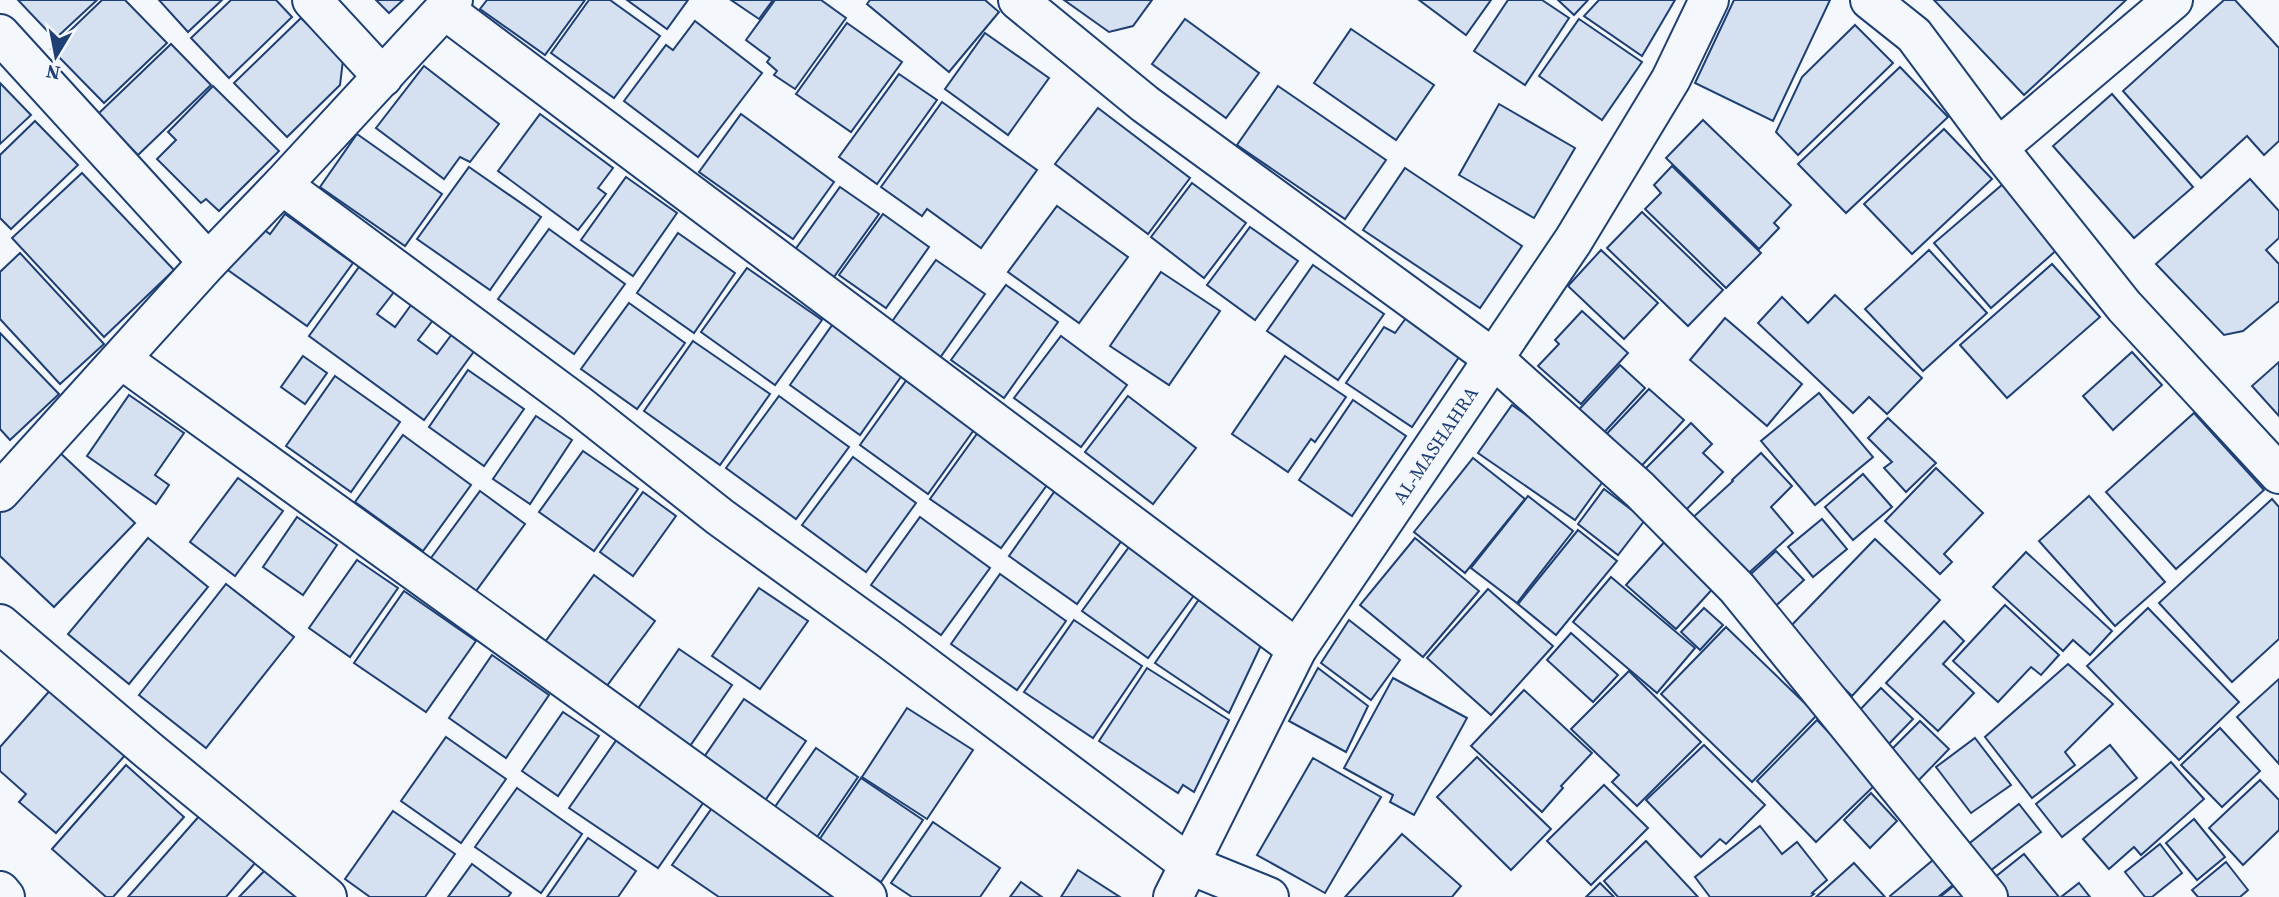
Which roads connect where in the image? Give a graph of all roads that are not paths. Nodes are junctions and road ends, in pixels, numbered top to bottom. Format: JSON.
{"nodes":[{"id":1,"x":312,"y":0,"type":"edge"},
{"id":2,"x":1018,"y":0,"type":"edge"},
{"id":3,"x":1709,"y":0,"type":"edge"},
{"id":4,"x":1870,"y":0,"type":"edge"},
{"id":5,"x":2174,"y":0,"type":"edge"},
{"id":6,"x":449,"y":5,"type":"edge"},
{"id":7,"x":0,"y":34,"type":"edge"},
{"id":8,"x":383,"y":77,"type":"junction"},
{"id":9,"x":1998,"y":148,"type":"junction"},
{"id":10,"x":282,"y":185,"type":"junction"},
{"id":11,"x":208,"y":262,"type":"junction"},
{"id":12,"x":121,"y":359,"type":"junction"},
{"id":13,"x":1494,"y":359,"type":"junction"},
{"id":14,"x":2279,"y":474,"type":"edge"},
{"id":15,"x":4,"y":479,"type":"edge"},
{"id":16,"x":0,"y":624,"type":"edge"},
{"id":17,"x":1297,"y":649,"type":"junction"},
{"id":18,"x":1182,"y":881,"type":"edge"},
{"id":19,"x":0,"y":891,"type":"edge"},
{"id":20,"x":5,"y":897,"type":"edge"},
{"id":21,"x":327,"y":897,"type":"edge"},
{"id":22,"x":867,"y":897,"type":"edge"},
{"id":23,"x":1269,"y":897,"type":"edge"},
{"id":24,"x":1988,"y":897,"type":"edge"}],
"edges":[{"from":1,"to":8,"type":"street"},
{"from":2,"to":13,"type":"street"},
{"from":3,"to":13,"type":"street","name":"AL-MASHAHRA"},
{"from":4,"to":9,"type":"street"},
{"from":5,"to":9,"type":"street"},
{"from":6,"to":8,"type":"street"},
{"from":6,"to":17,"type":"street"},
{"from":7,"to":11,"type":"street"},
{"from":8,"to":10,"type":"street"},
{"from":9,"to":14,"type":"street"},
{"from":10,"to":11,"type":"street"},
{"from":10,"to":18,"type":"street"},
{"from":11,"to":12,"type":"street"},
{"from":12,"to":15,"type":"street"},
{"from":12,"to":22,"type":"street"},
{"from":13,"to":17,"type":"street","name":"AL-MASHAHRA"},
{"from":13,"to":24,"type":"street"},
{"from":16,"to":21,"type":"street"},
{"from":17,"to":18,"type":"street","name":"AL-MASHAHRA"},
{"from":18,"to":23,"type":"street"},
{"from":19,"to":20,"type":"street"}]}
